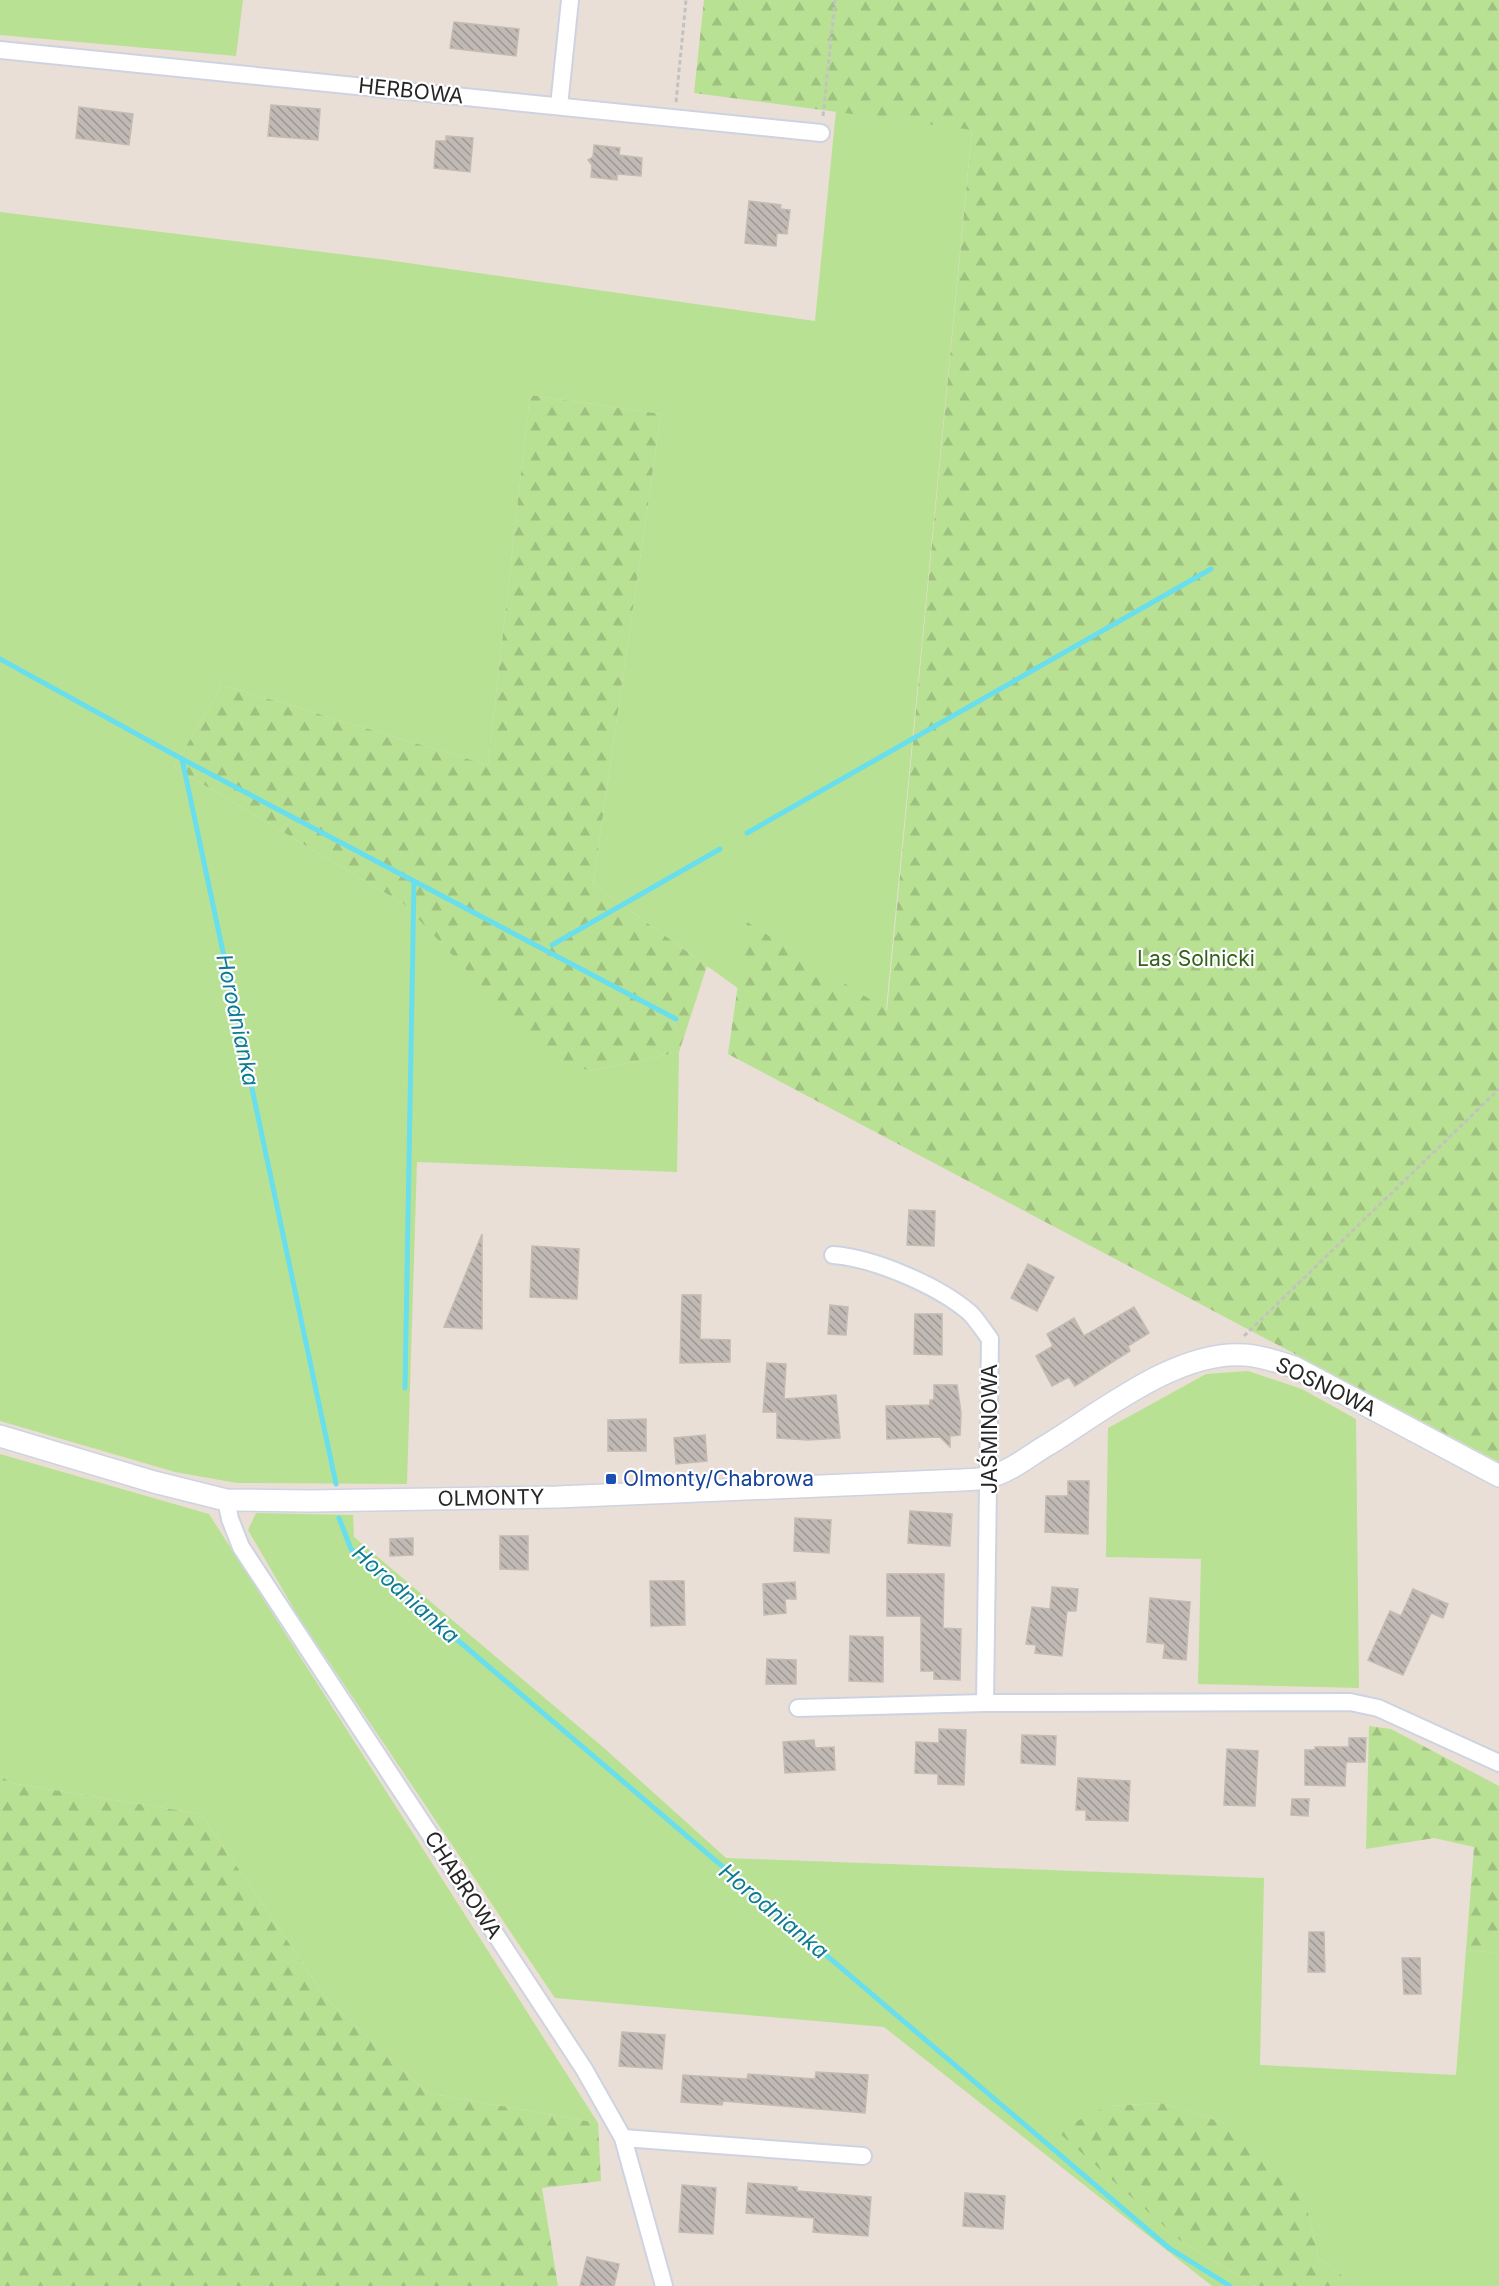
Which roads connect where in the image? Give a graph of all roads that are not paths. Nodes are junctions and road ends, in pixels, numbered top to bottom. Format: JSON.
{"nodes":[{"id":1,"x":570,"y":0,"type":"edge"},
{"id":2,"x":0,"y":50,"type":"edge"},
{"id":3,"x":559,"y":106,"type":"junction"},
{"id":4,"x":821,"y":133,"type":"road end"},
{"id":5,"x":833,"y":1255,"type":"dead end"},
{"id":6,"x":0,"y":1436,"type":"edge"},
{"id":7,"x":1499,"y":1476,"type":"edge"},
{"id":8,"x":990,"y":1477,"type":"junction"},
{"id":9,"x":226,"y":1500,"type":"junction"},
{"id":10,"x":986,"y":1703,"type":"junction"},
{"id":11,"x":798,"y":1708,"type":"dead end"},
{"id":12,"x":1499,"y":1763,"type":"edge"},
{"id":13,"x":623,"y":2138,"type":"junction"},
{"id":14,"x":863,"y":2156,"type":"dead end"},
{"id":15,"x":664,"y":2286,"type":"edge"}],
"edges":[{"from":1,"to":3,"type":"street"},
{"from":2,"to":3,"type":"street","name":"HERBOWA"},
{"from":3,"to":4,"type":"street","name":"HERBOWA"},
{"from":5,"to":8,"type":"street","name":"JAŚMINOWA"},
{"from":6,"to":9,"type":"street","name":"OLMONTY"},
{"from":7,"to":8,"type":"street","name":"SOSNOWA"},
{"from":8,"to":9,"type":"street","name":"OLMONTY"},
{"from":8,"to":10,"type":"street","name":"JAŚMINOWA"},
{"from":9,"to":13,"type":"street","name":"CHABROWA"},
{"from":10,"to":11,"type":"street"},
{"from":10,"to":12,"type":"street"},
{"from":13,"to":14,"type":"street"},
{"from":13,"to":15,"type":"street","name":"CHABROWA"}]}
